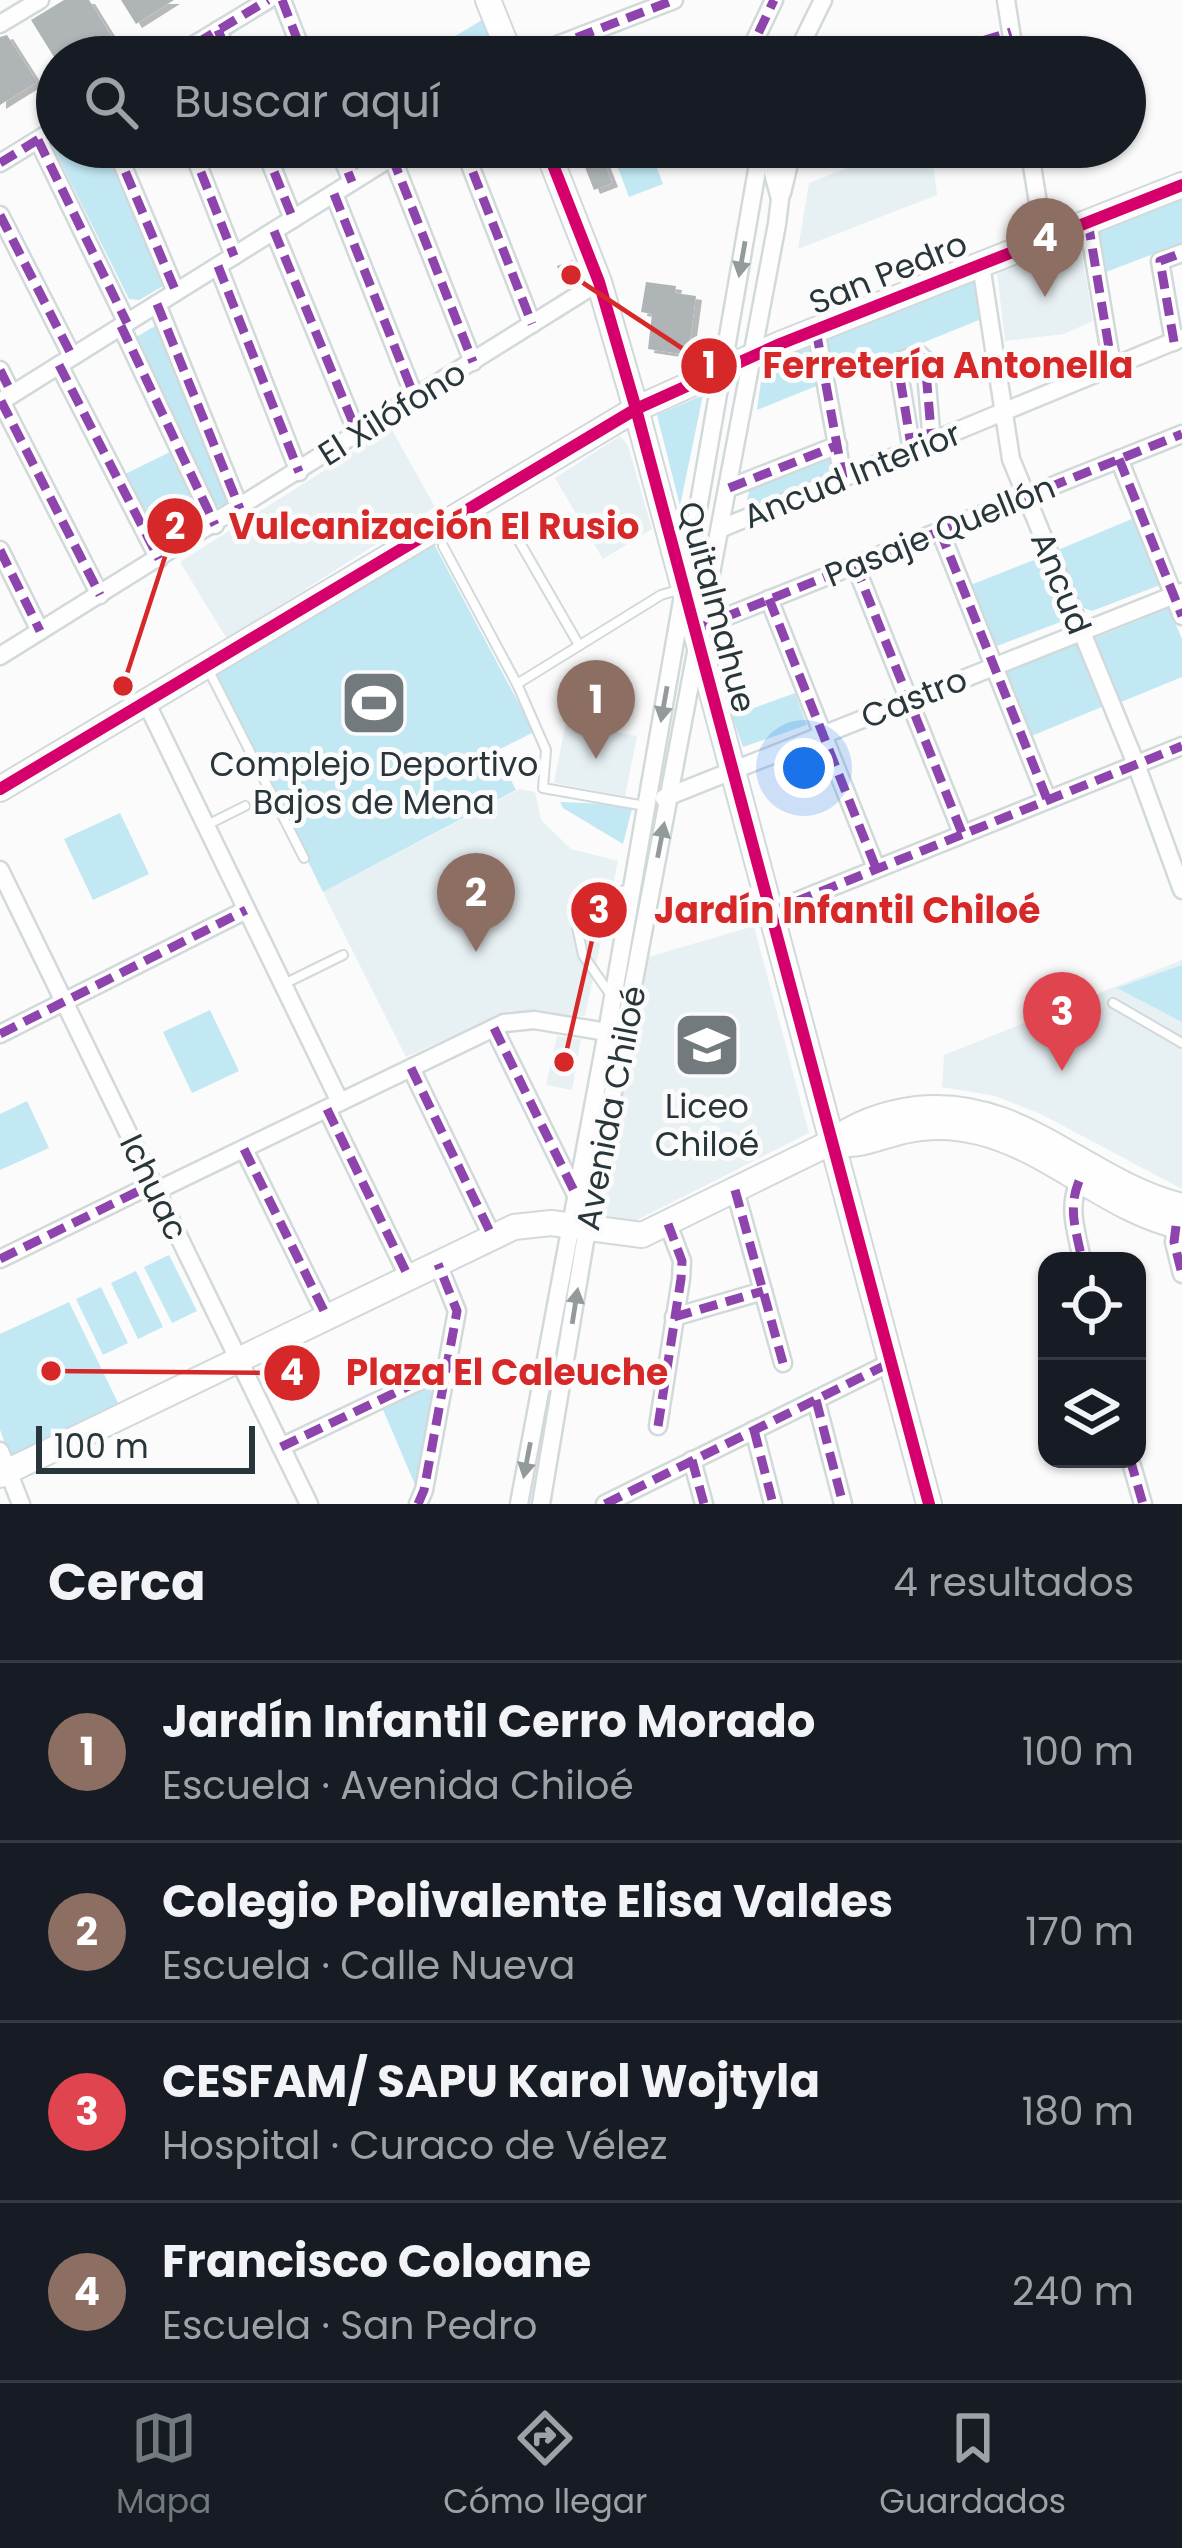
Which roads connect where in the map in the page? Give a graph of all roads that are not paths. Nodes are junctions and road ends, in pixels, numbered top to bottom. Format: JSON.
{"nodes":[{"id":1,"x":40,"y":0,"type":"edge"},
{"id":2,"x":268,"y":0,"type":"edge"},
{"id":3,"x":282,"y":0,"type":"edge"},
{"id":4,"x":488,"y":0,"type":"edge"},
{"id":5,"x":674,"y":0,"type":"edge"},
{"id":6,"x":774,"y":0,"type":"edge"},
{"id":7,"x":823,"y":0,"type":"edge"},
{"id":8,"x":1006,"y":0,"type":"edge"},
{"id":9,"x":0,"y":24,"type":"edge"},
{"id":10,"x":218,"y":30,"type":"junction"},
{"id":11,"x":208,"y":36,"type":"edge"},
{"id":12,"x":220,"y":36,"type":"edge"},
{"id":13,"x":296,"y":36,"type":"edge"},
{"id":14,"x":503,"y":36,"type":"edge"},
{"id":15,"x":581,"y":36,"type":"edge"},
{"id":16,"x":757,"y":36,"type":"edge"},
{"id":17,"x":805,"y":36,"type":"edge"},
{"id":18,"x":1012,"y":36,"type":"edge"},
{"id":19,"x":36,"y":141,"type":"edge"},
{"id":20,"x":0,"y":163,"type":"edge"},
{"id":21,"x":51,"y":168,"type":"edge"},
{"id":22,"x":124,"y":168,"type":"edge"},
{"id":23,"x":197,"y":168,"type":"edge"},
{"id":24,"x":273,"y":168,"type":"edge"},
{"id":25,"x":346,"y":168,"type":"edge"},
{"id":26,"x":374,"y":168,"type":"edge"},
{"id":27,"x":396,"y":168,"type":"edge"},
{"id":28,"x":471,"y":168,"type":"edge"},
{"id":29,"x":554,"y":168,"type":"edge"},
{"id":30,"x":760,"y":168,"type":"edge"},
{"id":31,"x":770,"y":168,"type":"edge"},
{"id":32,"x":788,"y":168,"type":"edge"},
{"id":33,"x":1032,"y":168,"type":"edge"},
{"id":34,"x":352,"y":182,"type":"junction"},
{"id":35,"x":1182,"y":185,"type":"edge"},
{"id":36,"x":334,"y":194,"type":"junction"},
{"id":37,"x":780,"y":200,"type":"junction"},
{"id":38,"x":0,"y":215,"type":"edge"},
{"id":39,"x":293,"y":219,"type":"junction"},
{"id":40,"x":1088,"y":223,"type":"junction"},
{"id":41,"x":274,"y":230,"type":"junction"},
{"id":42,"x":1044,"y":240,"type":"junction"},
{"id":43,"x":1182,"y":253,"type":"edge"},
{"id":44,"x":226,"y":261,"type":"junction"},
{"id":45,"x":981,"y":265,"type":"junction"},
{"id":46,"x":599,"y":282,"type":"junction"},
{"id":47,"x":176,"y":292,"type":"junction"},
{"id":48,"x":157,"y":304,"type":"junction"},
{"id":49,"x":124,"y":324,"type":"junction"},
{"id":50,"x":532,"y":324,"type":"junction"},
{"id":51,"x":816,"y":330,"type":"junction"},
{"id":52,"x":1178,"y":340,"type":"edge"},
{"id":53,"x":754,"y":355,"type":"junction"},
{"id":54,"x":66,"y":361,"type":"junction"},
{"id":55,"x":473,"y":362,"type":"junction"},
{"id":56,"x":1112,"y":366,"type":"junction"},
{"id":57,"x":0,"y":370,"type":"edge"},
{"id":58,"x":722,"y":371,"type":"junction"},
{"id":59,"x":415,"y":398,"type":"junction"},
{"id":60,"x":4,"y":399,"type":"edge"},
{"id":61,"x":636,"y":409,"type":"junction"},
{"id":62,"x":1001,"y":412,"type":"junction"},
{"id":63,"x":358,"y":434,"type":"junction"},
{"id":64,"x":1182,"y":434,"type":"edge"},
{"id":65,"x":932,"y":442,"type":"junction"},
{"id":66,"x":838,"y":445,"type":"junction"},
{"id":67,"x":912,"y":451,"type":"junction"},
{"id":68,"x":1119,"y":459,"type":"junction"},
{"id":69,"x":298,"y":472,"type":"junction"},
{"id":70,"x":843,"y":478,"type":"junction"},
{"id":71,"x":729,"y":488,"type":"junction"},
{"id":72,"x":1026,"y":496,"type":"junction"},
{"id":73,"x":240,"y":509,"type":"junction"},
{"id":74,"x":504,"y":515,"type":"dead end"},
{"id":75,"x":215,"y":525,"type":"junction"},
{"id":76,"x":722,"y":527,"type":"junction"},
{"id":77,"x":940,"y":531,"type":"junction"},
{"id":78,"x":443,"y":546,"type":"dead end"},
{"id":79,"x":0,"y":550,"type":"edge"},
{"id":80,"x":159,"y":559,"type":"junction"},
{"id":81,"x":855,"y":565,"type":"junction"},
{"id":82,"x":684,"y":589,"type":"junction"},
{"id":83,"x":1178,"y":593,"type":"edge"},
{"id":84,"x":100,"y":595,"type":"junction"},
{"id":85,"x":770,"y":599,"type":"junction"},
{"id":86,"x":1182,"y":616,"type":"edge"},
{"id":87,"x":40,"y":631,"type":"junction"},
{"id":88,"x":698,"y":631,"type":"junction"},
{"id":89,"x":1081,"y":632,"type":"junction"},
{"id":90,"x":579,"y":645,"type":"junction"},
{"id":91,"x":0,"y":656,"type":"edge"},
{"id":92,"x":206,"y":666,"type":"junction"},
{"id":93,"x":994,"y":666,"type":"junction"},
{"id":94,"x":517,"y":684,"type":"junction"},
{"id":95,"x":909,"y":700,"type":"junction"},
{"id":96,"x":146,"y":702,"type":"junction"},
{"id":97,"x":823,"y":734,"type":"junction"},
{"id":98,"x":1182,"y":746,"type":"edge"},
{"id":99,"x":1136,"y":764,"type":"junction"},
{"id":100,"x":732,"y":770,"type":"junction"},
{"id":101,"x":0,"y":789,"type":"edge"},
{"id":102,"x":670,"y":795,"type":"junction"},
{"id":103,"x":1047,"y":800,"type":"junction"},
{"id":104,"x":245,"y":806,"type":"dead end"},
{"id":105,"x":647,"y":807,"type":"junction"},
{"id":106,"x":206,"y":826,"type":"junction"},
{"id":107,"x":962,"y":833,"type":"junction"},
{"id":108,"x":304,"y":859,"type":"dead end"},
{"id":109,"x":876,"y":868,"type":"junction"},
{"id":110,"x":0,"y":870,"type":"edge"},
{"id":111,"x":632,"y":886,"type":"junction"},
{"id":112,"x":1182,"y":890,"type":"edge"},
{"id":113,"x":246,"y":910,"type":"junction"},
{"id":114,"x":770,"y":911,"type":"junction"},
{"id":115,"x":344,"y":955,"type":"dead end"},
{"id":116,"x":283,"y":985,"type":"junction"},
{"id":117,"x":613,"y":998,"type":"junction"},
{"id":118,"x":64,"y":1001,"type":"junction"},
{"id":119,"x":1113,"y":1003,"type":"dead end"},
{"id":120,"x":494,"y":1028,"type":"junction"},
{"id":121,"x":607,"y":1032,"type":"junction"},
{"id":122,"x":0,"y":1034,"type":"edge"},
{"id":123,"x":1182,"y":1043,"type":"edge"},
{"id":124,"x":410,"y":1068,"type":"junction"},
{"id":125,"x":334,"y":1106,"type":"junction"},
{"id":126,"x":832,"y":1142,"type":"junction"},
{"id":127,"x":244,"y":1149,"type":"junction"},
{"id":128,"x":1079,"y":1181,"type":"junction"},
{"id":129,"x":155,"y":1188,"type":"junction"},
{"id":130,"x":735,"y":1190,"type":"junction"},
{"id":131,"x":577,"y":1197,"type":"junction"},
{"id":132,"x":1180,"y":1219,"type":"edge"},
{"id":133,"x":668,"y":1224,"type":"junction"},
{"id":134,"x":579,"y":1228,"type":"junction"},
{"id":135,"x":493,"y":1238,"type":"junction"},
{"id":136,"x":1080,"y":1252,"type":"edge"},
{"id":137,"x":0,"y":1259,"type":"edge"},
{"id":138,"x":438,"y":1264,"type":"junction"},
{"id":139,"x":1182,"y":1274,"type":"edge"},
{"id":140,"x":409,"y":1278,"type":"junction"},
{"id":141,"x":763,"y":1291,"type":"junction"},
{"id":142,"x":326,"y":1317,"type":"junction"},
{"id":143,"x":674,"y":1317,"type":"junction"},
{"id":144,"x":238,"y":1360,"type":"junction"},
{"id":145,"x":890,"y":1363,"type":"junction"},
{"id":146,"x":783,"y":1364,"type":"dead end"},
{"id":147,"x":446,"y":1368,"type":"junction"},
{"id":148,"x":816,"y":1400,"type":"junction"},
{"id":149,"x":658,"y":1426,"type":"dead end"},
{"id":150,"x":754,"y":1430,"type":"junction"},
{"id":151,"x":281,"y":1447,"type":"junction"},
{"id":152,"x":692,"y":1460,"type":"junction"},
{"id":153,"x":3,"y":1466,"type":"edge"},
{"id":154,"x":1133,"y":1468,"type":"edge"},
{"id":155,"x":632,"y":1497,"type":"edge"},
{"id":156,"x":21,"y":1504,"type":"edge"},
{"id":157,"x":309,"y":1504,"type":"edge"},
{"id":158,"x":418,"y":1504,"type":"edge"},
{"id":159,"x":518,"y":1504,"type":"edge"},
{"id":160,"x":542,"y":1504,"type":"edge"},
{"id":161,"x":605,"y":1504,"type":"edge"},
{"id":162,"x":704,"y":1504,"type":"edge"},
{"id":163,"x":773,"y":1504,"type":"edge"},
{"id":164,"x":843,"y":1504,"type":"edge"},
{"id":165,"x":928,"y":1504,"type":"edge"},
{"id":166,"x":1143,"y":1504,"type":"edge"}],
"edges":[{"from":1,"to":9,"type":"street"},
{"from":2,"to":10,"type":"street"},
{"from":3,"to":13,"type":"street"},
{"from":4,"to":14,"type":"street"},
{"from":5,"to":15,"type":"street"},
{"from":6,"to":16,"type":"street"},
{"from":7,"to":17,"type":"street"},
{"from":8,"to":18,"type":"street"},
{"from":10,"to":11,"type":"street"},
{"from":10,"to":12,"type":"street"},
{"from":19,"to":20,"type":"street"},
{"from":21,"to":49,"type":"street"},
{"from":22,"to":47,"type":"street"},
{"from":23,"to":44,"type":"street"},
{"from":24,"to":39,"type":"street"},
{"from":25,"to":34,"type":"street"},
{"from":26,"to":34,"type":"street"},
{"from":27,"to":55,"type":"street"},
{"from":28,"to":50,"type":"street"},
{"from":29,"to":46,"type":"street","name":"Quitalmahue"},
{"from":30,"to":58,"type":"street","name":"Avenida Chiloé","one_way":true},
{"from":31,"to":37,"type":"street","name":"Avenida Chiloé"},
{"from":32,"to":37,"type":"street"},
{"from":33,"to":42,"type":"street"},
{"from":34,"to":36,"type":"street"},
{"from":35,"to":40,"type":"street","name":"San Pedro"},
{"from":36,"to":39,"type":"street"},
{"from":36,"to":59,"type":"street"},
{"from":37,"to":53,"type":"street","name":"Avenida Chiloé"},
{"from":38,"to":54,"type":"street"},
{"from":39,"to":41,"type":"street"},
{"from":40,"to":42,"type":"street","name":"San Pedro"},
{"from":40,"to":56,"type":"street"},
{"from":41,"to":44,"type":"street"},
{"from":41,"to":63,"type":"street"},
{"from":42,"to":45,"type":"street","name":"San Pedro"},
{"from":43,"to":52,"type":"street"},
{"from":44,"to":47,"type":"street"},
{"from":44,"to":69,"type":"street"},
{"from":45,"to":51,"type":"street","name":"San Pedro"},
{"from":45,"to":62,"type":"street","name":"Ancud"},
{"from":46,"to":50,"type":"street","name":"El Xilófono"},
{"from":46,"to":61,"type":"street","name":"Quitalmahue"},
{"from":47,"to":48,"type":"street"},
{"from":48,"to":49,"type":"street"},
{"from":48,"to":73,"type":"street"},
{"from":49,"to":54,"type":"street"},
{"from":49,"to":75,"type":"street"},
{"from":50,"to":55,"type":"street","name":"El Xilófono"},
{"from":51,"to":53,"type":"street","name":"San Pedro"},
{"from":51,"to":66,"type":"street"},
{"from":52,"to":56,"type":"street","name":"Ancud Interior"},
{"from":53,"to":58,"type":"street","name":"San Pedro"},
{"from":53,"to":71,"type":"street","name":"Avenida Chiloé"},
{"from":54,"to":60,"type":"street"},
{"from":54,"to":80,"type":"street"},
{"from":55,"to":59,"type":"street","name":"El Xilófono"},
{"from":56,"to":62,"type":"street","name":"Ancud Interior"},
{"from":57,"to":60,"type":"street"},
{"from":58,"to":61,"type":"street","name":"San Pedro"},
{"from":58,"to":82,"type":"street","name":"Avenida Chiloé"},
{"from":59,"to":63,"type":"street","name":"El Xilófono"},
{"from":60,"to":84,"type":"street"},
{"from":61,"to":82,"type":"street","name":"Quitalmahue"},
{"from":61,"to":92,"type":"street","name":"San Pedro"},
{"from":62,"to":65,"type":"street","name":"Ancud Interior"},
{"from":62,"to":72,"type":"street","name":"Ancud"},
{"from":63,"to":69,"type":"street","name":"El Xilófono"},
{"from":64,"to":68,"type":"street","name":"Pasaje Quellón"},
{"from":65,"to":67,"type":"street","name":"Ancud Interior"},
{"from":65,"to":67,"type":"street"},
{"from":66,"to":70,"type":"street"},
{"from":66,"to":71,"type":"street"},
{"from":67,"to":70,"type":"street","name":"Ancud Interior"},
{"from":68,"to":72,"type":"street","name":"Pasaje Quellón"},
{"from":68,"to":83,"type":"street"},
{"from":69,"to":73,"type":"street","name":"El Xilófono"},
{"from":70,"to":76,"type":"street","name":"Ancud Interior"},
{"from":71,"to":76,"type":"street","name":"Avenida Chiloé"},
{"from":72,"to":77,"type":"street","name":"Pasaje Quellón"},
{"from":72,"to":89,"type":"street","name":"Ancud"},
{"from":73,"to":75,"type":"street","name":"El Xilófono"},
{"from":74,"to":90,"type":"lane"},
{"from":75,"to":80,"type":"street","name":"El Xilófono"},
{"from":76,"to":88,"type":"street","name":"Avenida Chiloé"},
{"from":77,"to":81,"type":"street","name":"Pasaje Quellón"},
{"from":77,"to":93,"type":"street"},
{"from":78,"to":94,"type":"lane"},
{"from":79,"to":87,"type":"street"},
{"from":80,"to":84,"type":"street","name":"El Xilófono"},
{"from":81,"to":85,"type":"street","name":"Pasaje Quellón"},
{"from":81,"to":95,"type":"street"},
{"from":82,"to":88,"type":"street","name":"Quitalmahue"},
{"from":82,"to":90,"type":"lane"},
{"from":82,"to":105,"type":"street","name":"Avenida Chiloé","one_way":true},
{"from":83,"to":86,"type":"street"},
{"from":83,"to":89,"type":"street","name":"Castro"},
{"from":84,"to":87,"type":"street","name":"El Xilófono"},
{"from":85,"to":88,"type":"street","name":"Pasaje Quellón"},
{"from":85,"to":97,"type":"street"},
{"from":87,"to":91,"type":"street","name":"El Xilófono"},
{"from":88,"to":100,"type":"street","name":"Quitalmahue"},
{"from":88,"to":102,"type":"street","name":"Avenida Chiloé"},
{"from":89,"to":93,"type":"street","name":"Castro"},
{"from":89,"to":99,"type":"street","name":"Ancud"},
{"from":90,"to":94,"type":"lane"},
{"from":92,"to":96,"type":"street","name":"San Pedro"},
{"from":92,"to":108,"type":"lane"},
{"from":93,"to":95,"type":"street","name":"Castro"},
{"from":93,"to":103,"type":"street"},
{"from":94,"to":105,"type":"lane"},
{"from":95,"to":97,"type":"street","name":"Castro"},
{"from":95,"to":107,"type":"street"},
{"from":96,"to":101,"type":"street","name":"San Pedro"},
{"from":96,"to":106,"type":"street"},
{"from":97,"to":100,"type":"street","name":"Castro"},
{"from":97,"to":109,"type":"street"},
{"from":98,"to":99,"type":"street"},
{"from":99,"to":103,"type":"street"},
{"from":99,"to":112,"type":"street","name":"Ancud"},
{"from":100,"to":102,"type":"street","name":"Castro"},
{"from":100,"to":114,"type":"street","name":"Quitalmahue"},
{"from":102,"to":105,"type":"street","name":"Castro"},
{"from":134,"to":102,"type":"street","name":"Avenida Chiloé","one_way":true},
{"from":103,"to":107,"type":"street"},
{"from":104,"to":106,"type":"lane"},
{"from":105,"to":111,"type":"street","name":"Avenida Chiloé"},
{"from":106,"to":113,"type":"street"},
{"from":107,"to":109,"type":"street"},
{"from":109,"to":114,"type":"street"},
{"from":110,"to":118,"type":"street","name":"Ichuac"},
{"from":111,"to":117,"type":"street","name":"Avenida Chiloé"},
{"from":111,"to":117,"type":"lane"},
{"from":113,"to":116,"type":"street"},
{"from":113,"to":118,"type":"street"},
{"from":114,"to":126,"type":"street","name":"Quitalmahue"},
{"from":115,"to":116,"type":"lane"},
{"from":116,"to":125,"type":"street"},
{"from":117,"to":121,"type":"street","name":"Avenida Chiloé"},
{"from":118,"to":122,"type":"street"},
{"from":118,"to":129,"type":"street","name":"Ichuac"},
{"from":119,"to":123,"type":"lane"},
{"from":120,"to":121,"type":"street"},
{"from":120,"to":124,"type":"street"},
{"from":120,"to":131,"type":"street"},
{"from":121,"to":131,"type":"street","name":"Avenida Chiloé"},
{"from":124,"to":125,"type":"street"},
{"from":124,"to":135,"type":"street"},
{"from":125,"to":127,"type":"street"},
{"from":125,"to":140,"type":"street"},
{"from":126,"to":128,"type":"street"},
{"from":126,"to":130,"type":"street"},
{"from":126,"to":132,"type":"street"},
{"from":126,"to":145,"type":"street","name":"Quitalmahue"},
{"from":127,"to":129,"type":"street"},
{"from":127,"to":142,"type":"street"},
{"from":128,"to":132,"type":"street"},
{"from":128,"to":136,"type":"street"},
{"from":129,"to":137,"type":"street"},
{"from":129,"to":144,"type":"street","name":"Ichuac"},
{"from":130,"to":133,"type":"street"},
{"from":130,"to":141,"type":"street"},
{"from":131,"to":134,"type":"street","name":"Avenida Chiloé"},
{"from":132,"to":139,"type":"street"},
{"from":133,"to":134,"type":"street"},
{"from":133,"to":143,"type":"street"},
{"from":134,"to":135,"type":"street"},
{"from":134,"to":159,"type":"street","name":"Avenida Chiloé","one_way":true},
{"from":160,"to":134,"type":"street","name":"Avenida Chiloé","one_way":true},
{"from":135,"to":138,"type":"street"},
{"from":138,"to":140,"type":"street"},
{"from":138,"to":147,"type":"street"},
{"from":140,"to":142,"type":"street"},
{"from":141,"to":143,"type":"street"},
{"from":141,"to":146,"type":"street"},
{"from":142,"to":144,"type":"street"},
{"from":143,"to":149,"type":"street"},
{"from":144,"to":151,"type":"street","name":"Ichuac"},
{"from":144,"to":153,"type":"street"},
{"from":145,"to":148,"type":"street"},
{"from":145,"to":165,"type":"street","name":"Quitalmahue"},
{"from":147,"to":151,"type":"street"},
{"from":147,"to":158,"type":"street"},
{"from":148,"to":150,"type":"street"},
{"from":148,"to":164,"type":"street"},
{"from":150,"to":152,"type":"street"},
{"from":150,"to":163,"type":"street"},
{"from":151,"to":157,"type":"street","name":"Ichuac"},
{"from":152,"to":155,"type":"street"},
{"from":152,"to":162,"type":"street"},
{"from":153,"to":156,"type":"street"},
{"from":154,"to":166,"type":"street"},
{"from":155,"to":161,"type":"street"}]}
